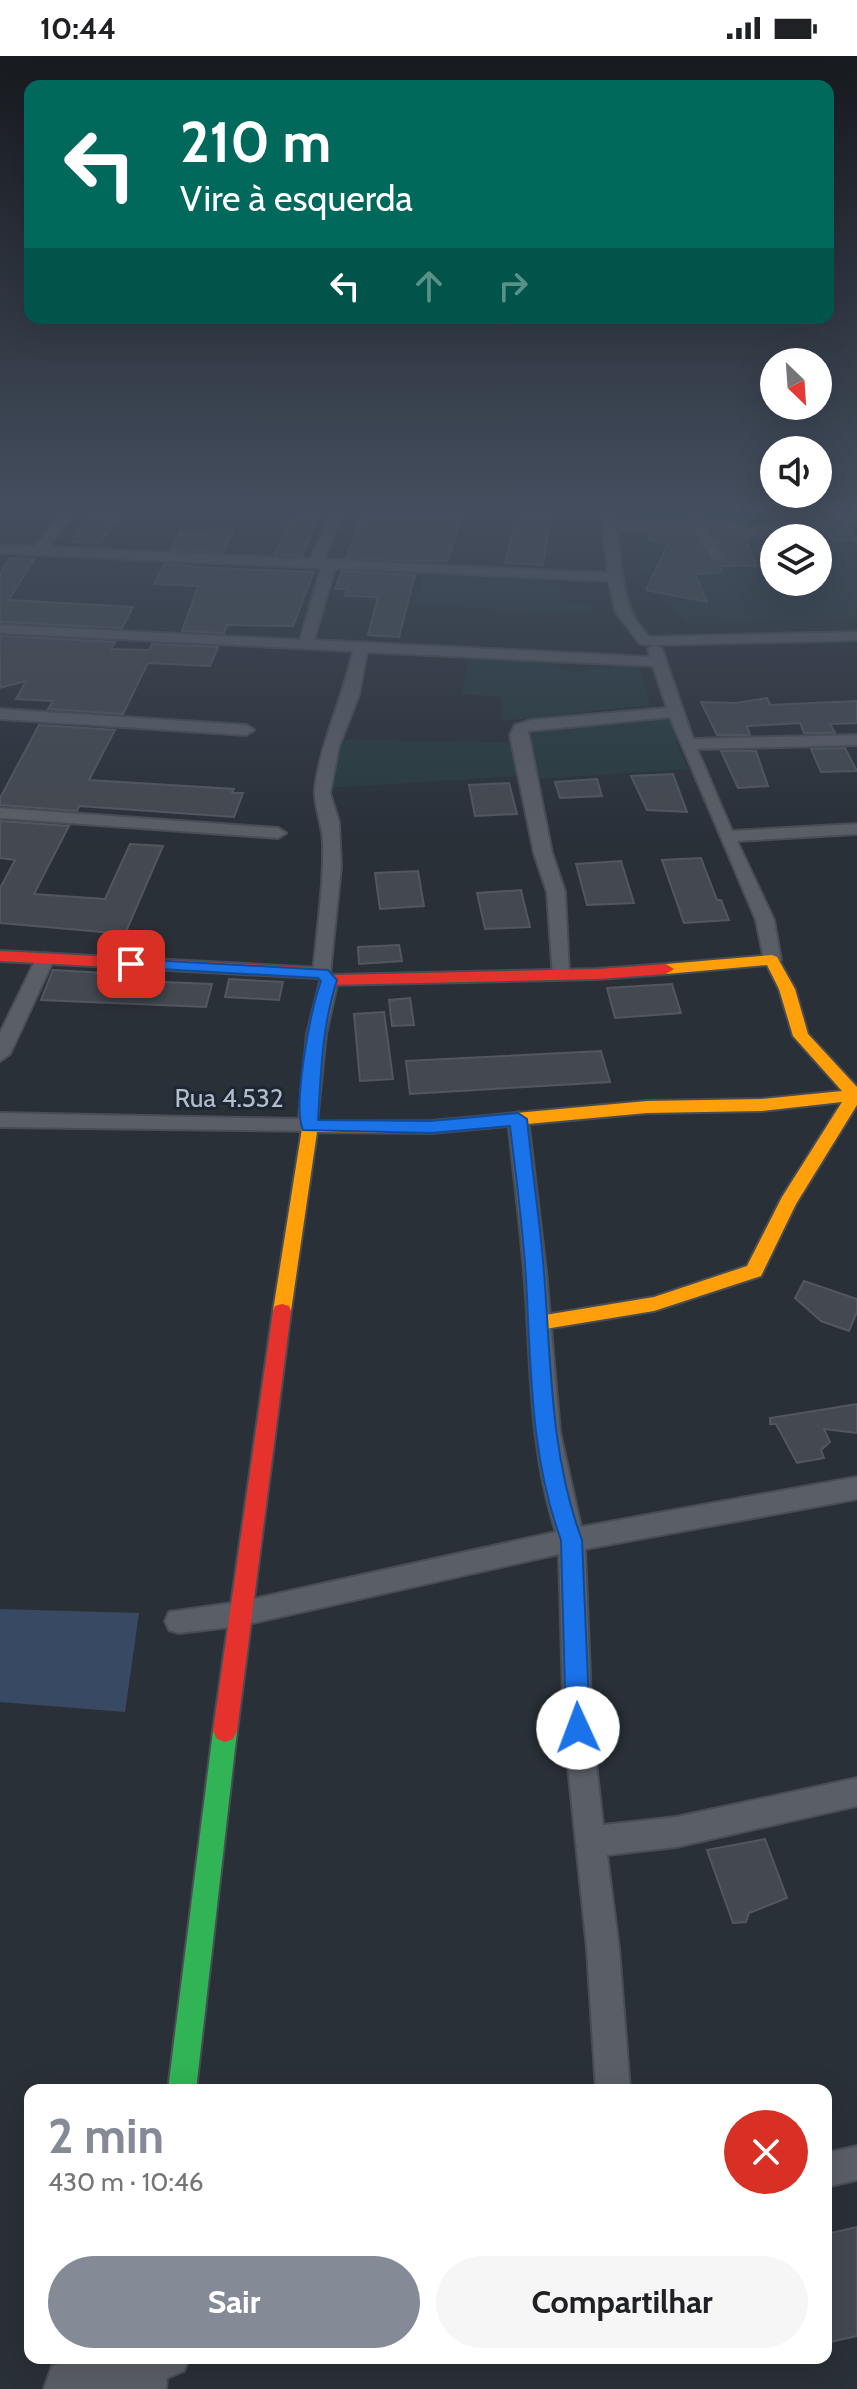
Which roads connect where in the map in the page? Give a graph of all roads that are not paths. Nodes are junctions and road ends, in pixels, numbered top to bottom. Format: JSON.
{"nodes":[{"id":1,"x":311,"y":620,"type":"edge"},
{"id":2,"x":626,"y":620,"type":"edge"},
{"id":3,"x":0,"y":629,"type":"edge"},
{"id":4,"x":857,"y":636,"type":"edge"},
{"id":5,"x":306,"y":644,"type":"junction"},
{"id":6,"x":653,"y":644,"type":"junction"},
{"id":7,"x":361,"y":647,"type":"junction"},
{"id":8,"x":659,"y":662,"type":"junction"},
{"id":9,"x":677,"y":712,"type":"junction"},
{"id":10,"x":0,"y":714,"type":"edge"},
{"id":11,"x":246,"y":730,"type":"dead end"},
{"id":12,"x":857,"y":740,"type":"edge"},
{"id":13,"x":687,"y":744,"type":"junction"},
{"id":14,"x":0,"y":813,"type":"edge"},
{"id":15,"x":857,"y":829,"type":"edge"},
{"id":16,"x":278,"y":833,"type":"dead end"},
{"id":17,"x":726,"y":836,"type":"junction"},
{"id":18,"x":0,"y":956,"type":"edge"},
{"id":19,"x":45,"y":959,"type":"junction"},
{"id":20,"x":772,"y":960,"type":"junction"},
{"id":21,"x":560,"y":973,"type":"junction"},
{"id":22,"x":326,"y":977,"type":"junction"},
{"id":23,"x":0,"y":1054,"type":"edge"},
{"id":24,"x":856,"y":1095,"type":"edge"},
{"id":25,"x":518,"y":1119,"type":"junction"},
{"id":26,"x":0,"y":1120,"type":"edge"},
{"id":27,"x":309,"y":1126,"type":"junction"},
{"id":28,"x":539,"y":1323,"type":"junction"},
{"id":29,"x":857,"y":1488,"type":"edge"},
{"id":30,"x":572,"y":1540,"type":"junction"},
{"id":31,"x":239,"y":1614,"type":"junction"},
{"id":32,"x":179,"y":1621,"type":"dead end"},
{"id":33,"x":857,"y":1792,"type":"edge"},
{"id":34,"x":590,"y":1842,"type":"junction"},
{"id":35,"x":183,"y":2084,"type":"edge"},
{"id":36,"x":613,"y":2084,"type":"edge"},
{"id":37,"x":857,"y":2163,"type":"edge"},
{"id":38,"x":832,"y":2169,"type":"edge"},
{"id":39,"x":154,"y":2368,"type":"edge"},
{"id":40,"x":63,"y":2389,"type":"edge"}],
"edges":[{"from":1,"to":5,"type":"street"},
{"from":2,"to":6,"type":"street"},
{"from":3,"to":5,"type":"street"},
{"from":4,"to":6,"type":"street"},
{"from":5,"to":7,"type":"street"},
{"from":6,"to":8,"type":"street"},
{"from":7,"to":8,"type":"street"},
{"from":7,"to":22,"type":"street","name":"Rua 4.532"},
{"from":8,"to":9,"type":"street"},
{"from":9,"to":13,"type":"street"},
{"from":9,"to":21,"type":"street"},
{"from":10,"to":11,"type":"street"},
{"from":12,"to":13,"type":"street"},
{"from":13,"to":17,"type":"street"},
{"from":14,"to":16,"type":"street"},
{"from":15,"to":17,"type":"street"},
{"from":17,"to":20,"type":"street"},
{"from":18,"to":19,"type":"street"},
{"from":19,"to":22,"type":"street"},
{"from":19,"to":23,"type":"street"},
{"from":20,"to":21,"type":"street"},
{"from":20,"to":24,"type":"street"},
{"from":21,"to":22,"type":"street"},
{"from":22,"to":27,"type":"street","name":"Rua 4.532"},
{"from":24,"to":25,"type":"street"},
{"from":24,"to":28,"type":"street"},
{"from":25,"to":27,"type":"street"},
{"from":25,"to":28,"type":"street"},
{"from":26,"to":27,"type":"street","name":"Rua 4.532"},
{"from":27,"to":31,"type":"street"},
{"from":28,"to":30,"type":"street"},
{"from":29,"to":30,"type":"street"},
{"from":30,"to":31,"type":"street"},
{"from":30,"to":34,"type":"street"},
{"from":31,"to":32,"type":"street"},
{"from":31,"to":35,"type":"street"},
{"from":33,"to":34,"type":"street"},
{"from":34,"to":36,"type":"street"},
{"from":37,"to":38,"type":"street"},
{"from":39,"to":40,"type":"street"}]}
